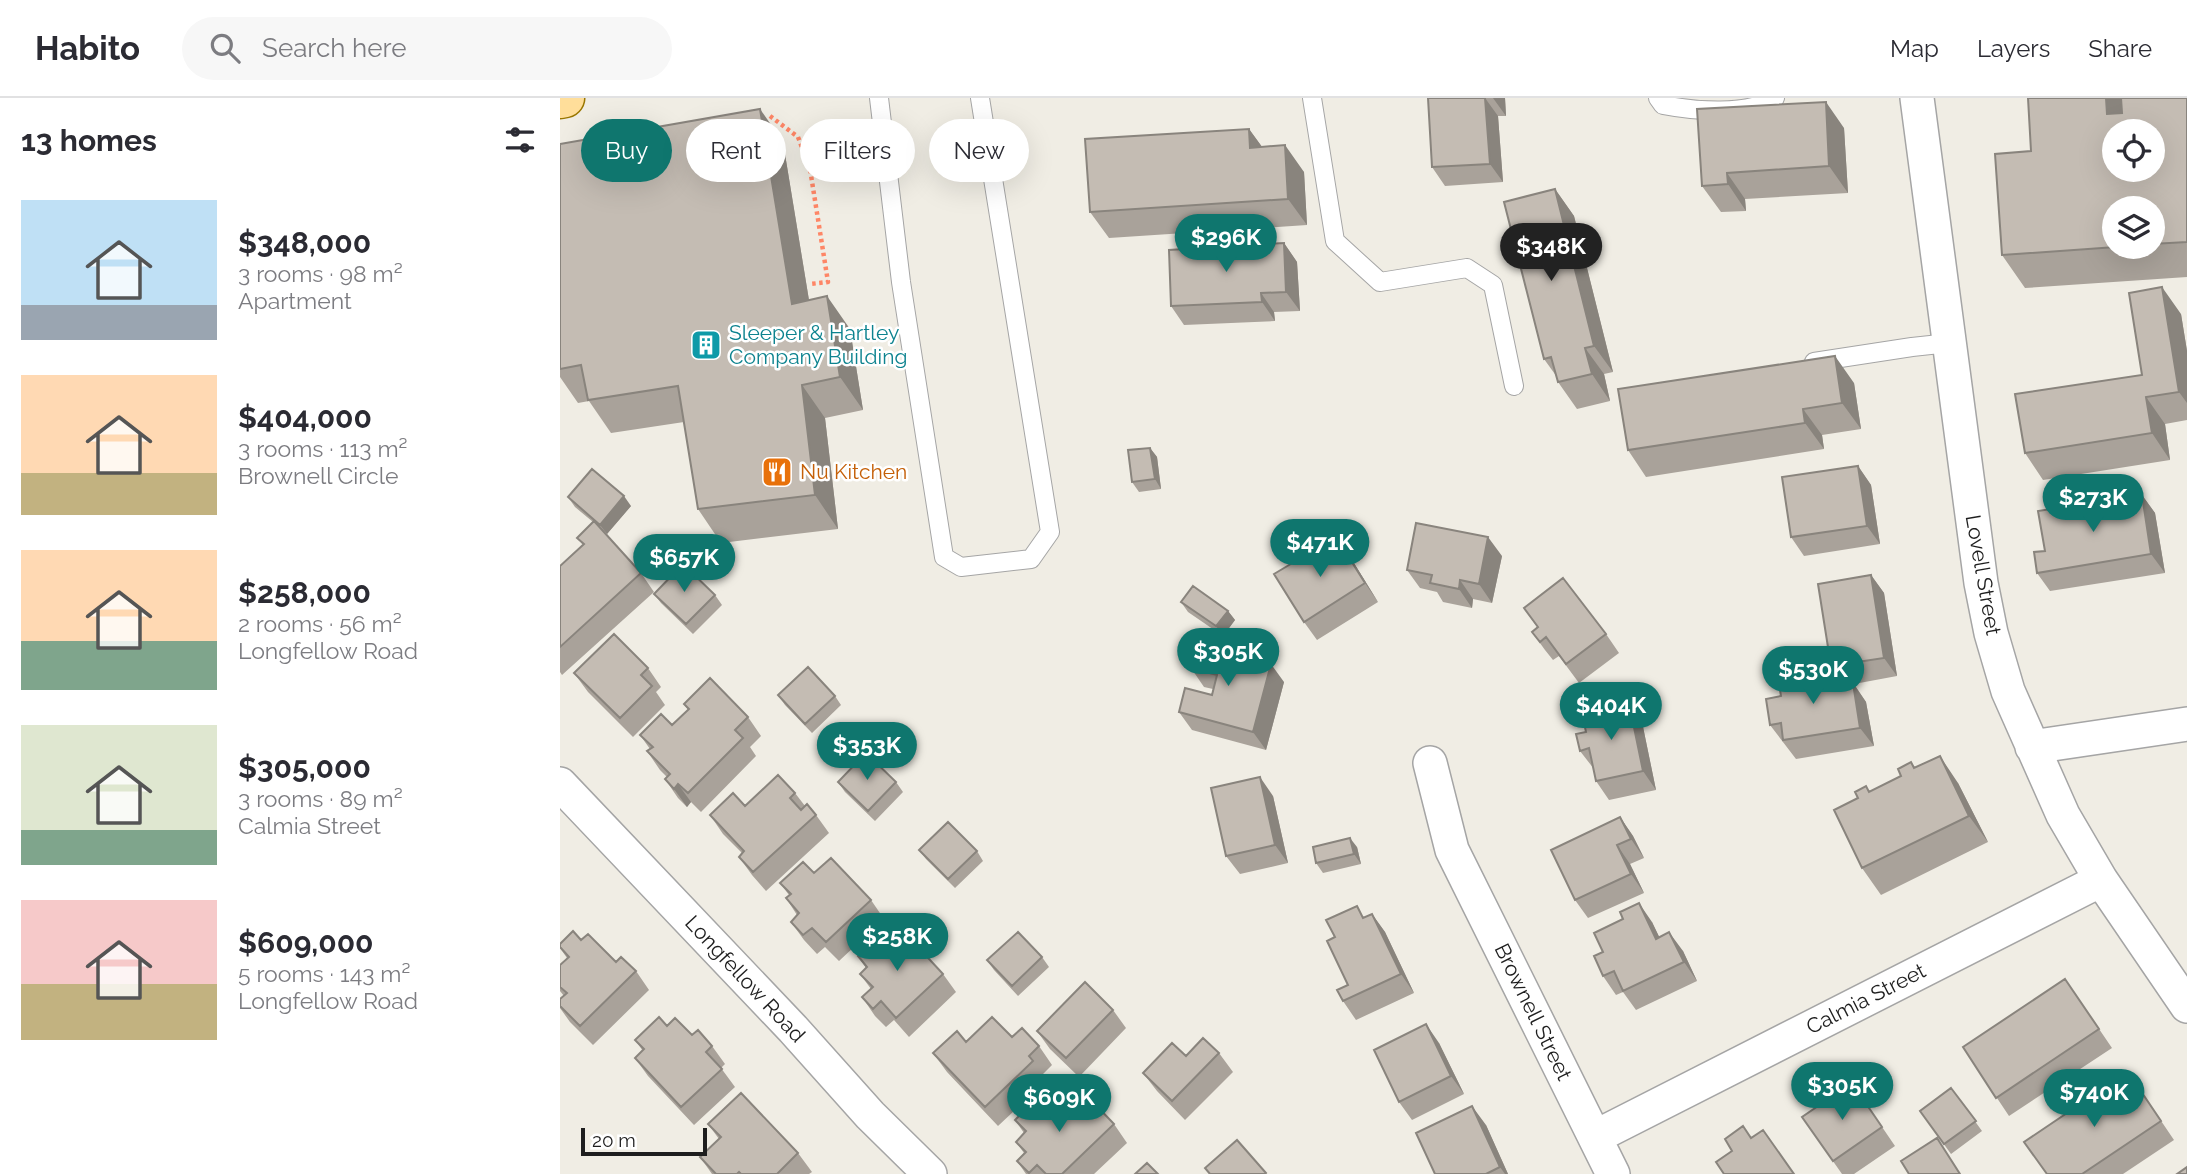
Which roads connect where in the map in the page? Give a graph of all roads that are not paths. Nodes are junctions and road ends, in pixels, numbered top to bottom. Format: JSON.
{"nodes":[{"id":1,"x":879,"y":98,"type":"edge"},
{"id":2,"x":980,"y":98,"type":"edge"},
{"id":3,"x":1312,"y":98,"type":"edge"},
{"id":4,"x":1657,"y":98,"type":"edge"},
{"id":5,"x":1775,"y":98,"type":"edge"},
{"id":6,"x":1917,"y":98,"type":"edge"},
{"id":7,"x":1950,"y":343,"type":"junction"},
{"id":8,"x":1803,"y":363,"type":"edge"},
{"id":9,"x":1514,"y":386,"type":"dead end"},
{"id":10,"x":2187,"y":724,"type":"edge"},
{"id":11,"x":2032,"y":747,"type":"junction"},
{"id":12,"x":1430,"y":763,"type":"dead end"},
{"id":13,"x":560,"y":784,"type":"edge"},
{"id":14,"x":2101,"y":880,"type":"junction"},
{"id":15,"x":2187,"y":1006,"type":"edge"},
{"id":16,"x":1595,"y":1137,"type":"junction"},
{"id":17,"x":930,"y":1174,"type":"edge"},
{"id":18,"x":1613,"y":1174,"type":"edge"}],
"edges":[{"from":1,"to":2,"type":"lane"},
{"from":3,"to":9,"type":"lane"},
{"from":4,"to":5,"type":"lane"},
{"from":6,"to":7,"type":"street","name":"Lovell Street"},
{"from":7,"to":8,"type":"lane"},
{"from":7,"to":11,"type":"street","name":"Lovell Street"},
{"from":10,"to":11,"type":"street"},
{"from":11,"to":14,"type":"street","name":"Lovell Street"},
{"from":12,"to":16,"type":"street","name":"Brownell Street"},
{"from":13,"to":17,"type":"street","name":"Longfellow Road"},
{"from":14,"to":15,"type":"street","name":"Lovell Street"},
{"from":14,"to":16,"type":"street","name":"Calmia Street"},
{"from":16,"to":18,"type":"street","name":"Brownell Street"}]}
